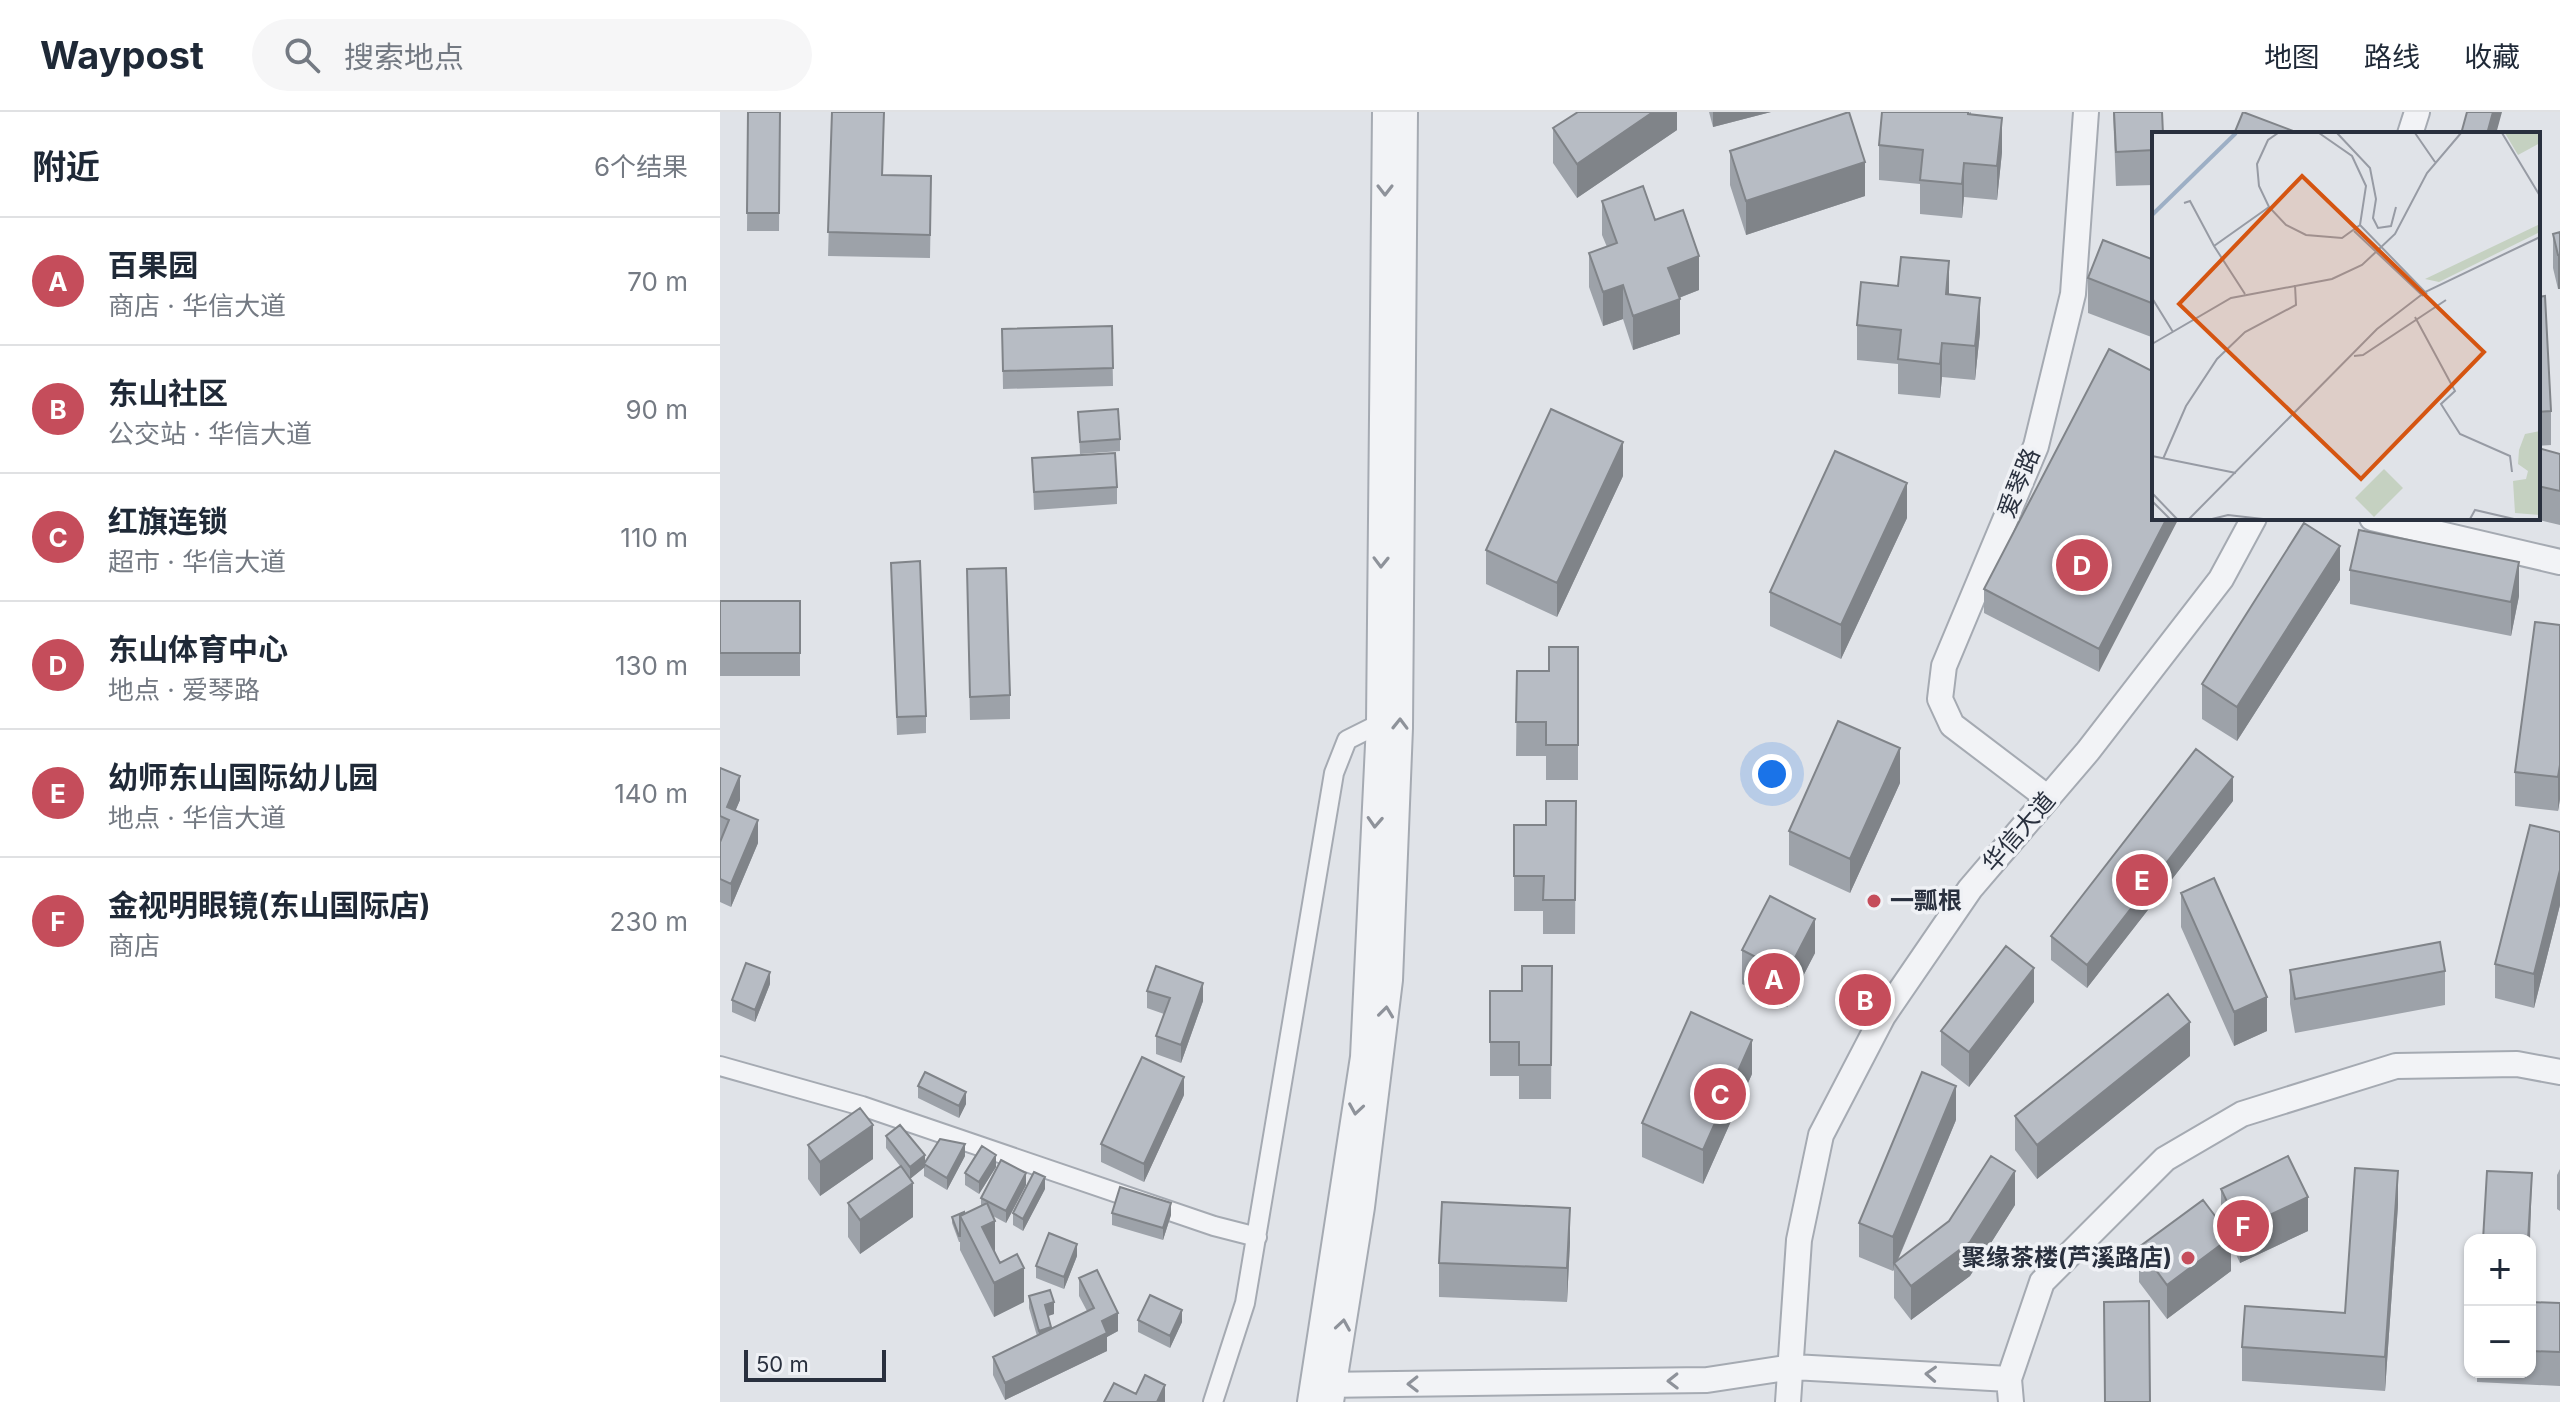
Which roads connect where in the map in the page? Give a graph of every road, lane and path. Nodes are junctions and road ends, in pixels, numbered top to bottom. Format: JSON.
{"nodes":[{"id":1,"x":1385,"y":112,"type":"edge"},
{"id":2,"x":1405,"y":112,"type":"edge"},
{"id":3,"x":2086,"y":112,"type":"edge"},
{"id":4,"x":2417,"y":112,"type":"edge"},
{"id":5,"x":2411,"y":132,"type":"edge"},
{"id":6,"x":2253,"y":520,"type":"edge"},
{"id":7,"x":2381,"y":520,"type":"edge"},
{"id":8,"x":2560,"y":562,"type":"edge"},
{"id":9,"x":1379,"y":724,"type":"junction"},
{"id":10,"x":2048,"y":798,"type":"junction"},
{"id":11,"x":720,"y":1066,"type":"edge"},
{"id":12,"x":2560,"y":1072,"type":"edge"},
{"id":13,"x":1257,"y":1237,"type":"junction"},
{"id":14,"x":1793,"y":1367,"type":"junction"},
{"id":15,"x":2010,"y":1390,"type":"edge"},
{"id":16,"x":1322,"y":1393,"type":"edge"},
{"id":17,"x":1213,"y":1402,"type":"edge"},
{"id":18,"x":1788,"y":1402,"type":"edge"}],
"edges":[{"from":1,"to":9,"type":"street","one_way":true},
{"from":16,"to":2,"type":"street","one_way":true},
{"from":3,"to":10,"type":"street","name":"爱琴路"},
{"from":4,"to":5,"type":"street"},
{"from":6,"to":10,"type":"street","name":"华信大道"},
{"from":7,"to":8,"type":"street"},
{"from":9,"to":13,"type":"street"},
{"from":9,"to":16,"type":"street","one_way":true},
{"from":10,"to":14,"type":"street","name":"华信大道"},
{"from":11,"to":13,"type":"street"},
{"from":12,"to":15,"type":"street"},
{"from":13,"to":17,"type":"street"},
{"from":15,"to":14,"type":"street","one_way":true},
{"from":14,"to":16,"type":"street","one_way":true},
{"from":14,"to":18,"type":"street","name":"华信大道"}]}
